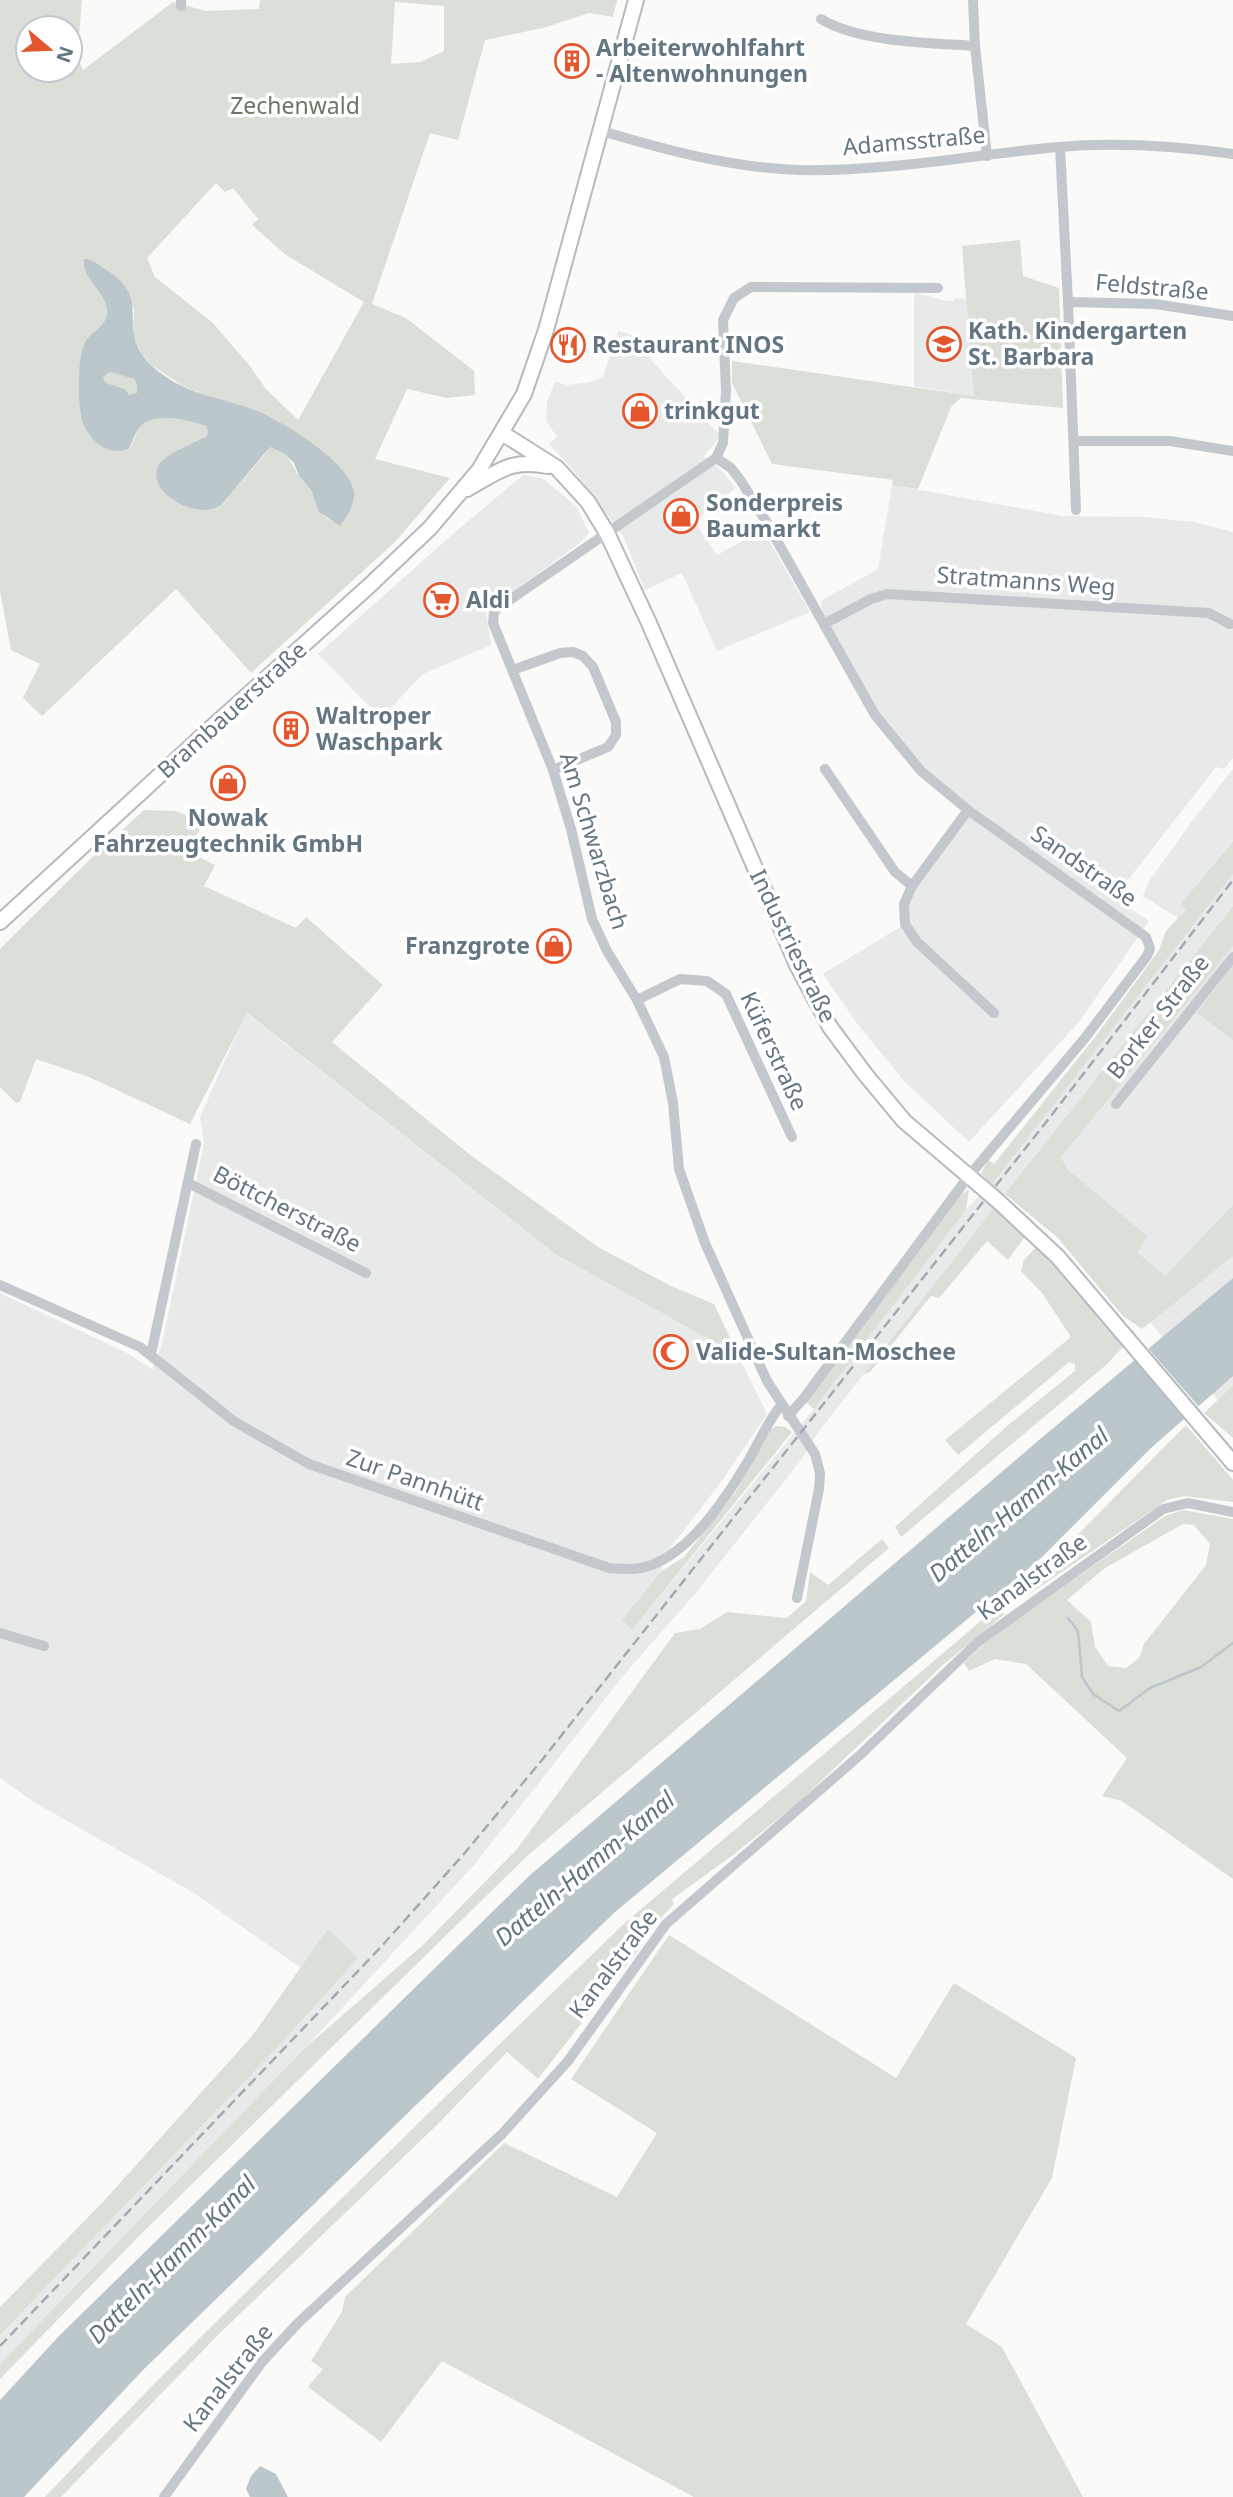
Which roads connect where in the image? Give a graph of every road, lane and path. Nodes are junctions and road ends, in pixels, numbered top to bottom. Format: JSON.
{"nodes":[{"id":1,"x":636,"y":0,"type":"edge"},
{"id":2,"x":973,"y":0,"type":"edge"},
{"id":3,"x":821,"y":19,"type":"dead end"},
{"id":4,"x":975,"y":46,"type":"junction"},
{"id":5,"x":602,"y":131,"type":"junction"},
{"id":6,"x":1060,"y":147,"type":"junction"},
{"id":7,"x":1233,"y":154,"type":"edge"},
{"id":8,"x":987,"y":156,"type":"junction"},
{"id":9,"x":938,"y":288,"type":"dead end"},
{"id":10,"x":1068,"y":302,"type":"junction"},
{"id":11,"x":1233,"y":316,"type":"edge"},
{"id":12,"x":502,"y":433,"type":"junction"},
{"id":13,"x":1074,"y":441,"type":"junction"},
{"id":14,"x":1233,"y":452,"type":"edge"},
{"id":15,"x":716,"y":458,"type":"junction"},
{"id":16,"x":557,"y":468,"type":"junction"},
{"id":17,"x":460,"y":493,"type":"junction"},
{"id":18,"x":1076,"y":510,"type":"dead end"},
{"id":19,"x":607,"y":533,"type":"junction"},
{"id":20,"x":824,"y":624,"type":"junction"},
{"id":21,"x":1230,"y":624,"type":"dead end"},
{"id":22,"x":513,"y":670,"type":"junction"},
{"id":23,"x":825,"y":768,"type":"dead end"},
{"id":24,"x":552,"y":770,"type":"junction"},
{"id":25,"x":968,"y":810,"type":"junction"},
{"id":26,"x":912,"y":886,"type":"junction"},
{"id":27,"x":0,"y":922,"type":"edge"},
{"id":28,"x":1233,"y":957,"type":"edge"},
{"id":29,"x":637,"y":1000,"type":"junction"},
{"id":30,"x":994,"y":1013,"type":"dead end"},
{"id":31,"x":1116,"y":1104,"type":"dead end"},
{"id":32,"x":792,"y":1137,"type":"dead end"},
{"id":33,"x":196,"y":1144,"type":"dead end"},
{"id":34,"x":968,"y":1177,"type":"junction"},
{"id":35,"x":188,"y":1183,"type":"junction"},
{"id":36,"x":366,"y":1273,"type":"dead end"},
{"id":37,"x":0,"y":1285,"type":"edge"},
{"id":38,"x":151,"y":1354,"type":"junction"},
{"id":39,"x":781,"y":1405,"type":"junction"},
{"id":40,"x":788,"y":1416,"type":"junction"},
{"id":41,"x":1233,"y":1463,"type":"edge"},
{"id":42,"x":1233,"y":1512,"type":"edge"},
{"id":43,"x":797,"y":1598,"type":"dead end"},
{"id":44,"x":0,"y":1633,"type":"edge"},
{"id":45,"x":44,"y":1646,"type":"dead end"},
{"id":46,"x":164,"y":2497,"type":"edge"}],
"edges":[{"from":1,"to":5,"type":"main road","name":"Brambauerstraße"},
{"from":2,"to":4,"type":"street"},
{"from":3,"to":4,"type":"street"},
{"from":4,"to":8,"type":"street"},
{"from":5,"to":8,"type":"street","name":"Adamsstraße"},
{"from":5,"to":12,"type":"main road","name":"Brambauerstraße"},
{"from":6,"to":7,"type":"street","name":"Adamsstraße"},
{"from":6,"to":8,"type":"street","name":"Adamsstraße"},
{"from":6,"to":10,"type":"street"},
{"from":9,"to":15,"type":"street"},
{"from":10,"to":11,"type":"street","name":"Feldstraße"},
{"from":10,"to":13,"type":"street"},
{"from":12,"to":16,"type":"main road","name":"Industriestraße"},
{"from":12,"to":17,"type":"main road","name":"Brambauerstraße"},
{"from":13,"to":14,"type":"street"},
{"from":13,"to":18,"type":"street"},
{"from":15,"to":19,"type":"street"},
{"from":15,"to":20,"type":"street","name":"Sandstraße"},
{"from":16,"to":17,"type":"main road","name":"Brambauerstraße"},
{"from":16,"to":19,"type":"main road","name":"Industriestraße"},
{"from":17,"to":27,"type":"main road","name":"Brambauerstraße"},
{"from":19,"to":22,"type":"street","name":"Am Schwarzbach"},
{"from":19,"to":34,"type":"main road","name":"Industriestraße"},
{"from":20,"to":21,"type":"street","name":"Stratmanns Weg"},
{"from":20,"to":25,"type":"street","name":"Sandstraße"},
{"from":22,"to":24,"type":"street","name":"Am Schwarzbach"},
{"from":22,"to":24,"type":"street"},
{"from":23,"to":26,"type":"street"},
{"from":24,"to":29,"type":"street","name":"Am Schwarzbach"},
{"from":25,"to":26,"type":"street"},
{"from":25,"to":34,"type":"street","name":"Sandstraße"},
{"from":26,"to":30,"type":"street"},
{"from":28,"to":31,"type":"street","name":"Borker Straße"},
{"from":29,"to":32,"type":"street","name":"Küferstraße"},
{"from":29,"to":39,"type":"street","name":"Am Schwarzbach"},
{"from":33,"to":35,"type":"street","name":"Böttcherstraße"},
{"from":34,"to":40,"type":"street","name":"Sandstraße"},
{"from":34,"to":41,"type":"main road","name":"Industriestraße","bridge":true},
{"from":35,"to":36,"type":"street","name":"Böttcherstraße"},
{"from":35,"to":38,"type":"street","name":"Böttcherstraße"},
{"from":37,"to":38,"type":"street","name":"Zur Pannhütt"},
{"from":38,"to":39,"type":"street","name":"Zur Pannhütt"},
{"from":39,"to":40,"type":"street","name":"Am Schwarzbach"},
{"from":40,"to":43,"type":"street","name":"Am Schwarzbach"},
{"from":42,"to":46,"type":"street","name":"Kanalstraße"},
{"from":44,"to":45,"type":"street"}]}
